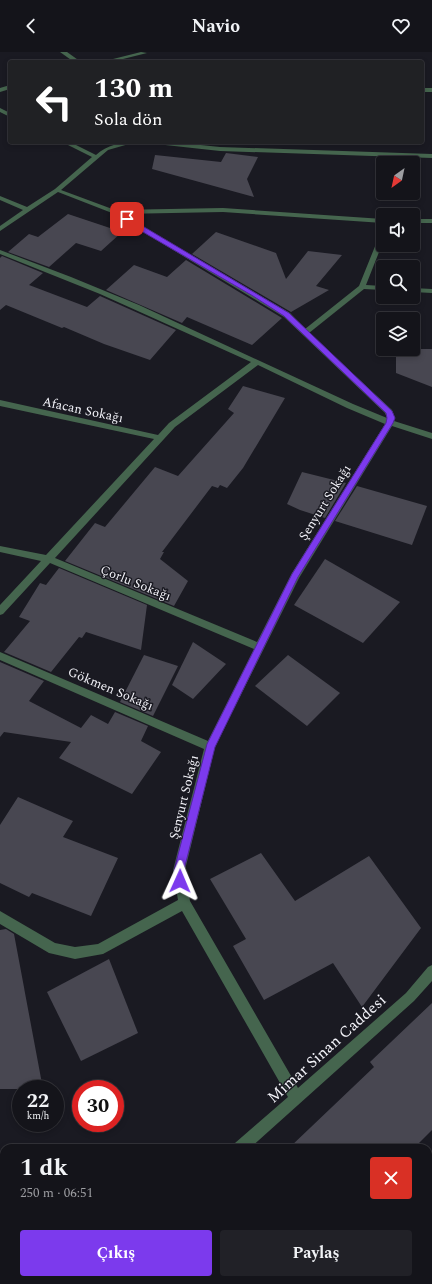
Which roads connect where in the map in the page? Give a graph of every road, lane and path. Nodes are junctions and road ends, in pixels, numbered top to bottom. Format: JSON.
{"nodes":[{"id":1,"x":63,"y":52,"type":"edge"},
{"id":2,"x":145,"y":52,"type":"edge"},
{"id":3,"x":75,"y":60,"type":"edge"},
{"id":4,"x":112,"y":60,"type":"edge"},
{"id":5,"x":69,"y":144,"type":"edge"},
{"id":6,"x":122,"y":144,"type":"edge"},
{"id":7,"x":174,"y":144,"type":"edge"},
{"id":8,"x":432,"y":156,"type":"edge"},
{"id":9,"x":96,"y":157,"type":"junction"},
{"id":10,"x":57,"y":190,"type":"junction"},
{"id":11,"x":0,"y":198,"type":"edge"},
{"id":12,"x":28,"y":210,"type":"junction"},
{"id":13,"x":114,"y":212,"type":"junction"},
{"id":14,"x":376,"y":221,"type":"edge"},
{"id":15,"x":420,"y":221,"type":"edge"},
{"id":16,"x":432,"y":221,"type":"edge"},
{"id":17,"x":0,"y":230,"type":"edge"},
{"id":18,"x":0,"y":252,"type":"edge"},
{"id":19,"x":376,"y":252,"type":"edge"},
{"id":20,"x":362,"y":287,"type":"junction"},
{"id":21,"x":376,"y":288,"type":"edge"},
{"id":22,"x":420,"y":290,"type":"edge"},
{"id":23,"x":432,"y":291,"type":"edge"},
{"id":24,"x":305,"y":333,"type":"junction"},
{"id":25,"x":257,"y":362,"type":"junction"},
{"id":26,"x":0,"y":403,"type":"edge"},
{"id":27,"x":390,"y":423,"type":"junction"},
{"id":28,"x":432,"y":436,"type":"edge"},
{"id":29,"x":160,"y":438,"type":"junction"},
{"id":30,"x":0,"y":549,"type":"edge"},
{"id":31,"x":48,"y":560,"type":"junction"},
{"id":32,"x":0,"y":611,"type":"edge"},
{"id":33,"x":260,"y":647,"type":"junction"},
{"id":34,"x":0,"y":656,"type":"edge"},
{"id":35,"x":210,"y":747,"type":"junction"},
{"id":36,"x":184,"y":903,"type":"junction"},
{"id":37,"x":0,"y":917,"type":"edge"},
{"id":38,"x":432,"y":971,"type":"edge"},
{"id":39,"x":296,"y":1098,"type":"junction"},
{"id":40,"x":244,"y":1144,"type":"edge"}],
"edges":[{"from":1,"to":3,"type":"street"},
{"from":2,"to":4,"type":"street"},
{"from":5,"to":9,"type":"street"},
{"from":6,"to":9,"type":"street"},
{"from":7,"to":8,"type":"street"},
{"from":9,"to":10,"type":"street"},
{"from":10,"to":12,"type":"street"},
{"from":10,"to":13,"type":"street"},
{"from":11,"to":12,"type":"street"},
{"from":12,"to":17,"type":"street"},
{"from":13,"to":14,"type":"street"},
{"from":13,"to":24,"type":"street"},
{"from":15,"to":16,"type":"street"},
{"from":18,"to":25,"type":"street"},
{"from":19,"to":20,"type":"street"},
{"from":20,"to":21,"type":"street"},
{"from":20,"to":24,"type":"street"},
{"from":22,"to":23,"type":"street"},
{"from":24,"to":27,"type":"street"},
{"from":25,"to":27,"type":"street"},
{"from":25,"to":29,"type":"street"},
{"from":26,"to":29,"type":"street","name":"Afacan Sokağı"},
{"from":27,"to":28,"type":"street"},
{"from":27,"to":33,"type":"street","name":"Şenyurt Sokağı"},
{"from":29,"to":31,"type":"street"},
{"from":30,"to":31,"type":"street","name":"Çorlu Sokağı"},
{"from":31,"to":32,"type":"street"},
{"from":31,"to":33,"type":"street","name":"Çorlu Sokağı"},
{"from":33,"to":35,"type":"street","name":"Şenyurt Sokağı"},
{"from":34,"to":35,"type":"street","name":"Gökmen Sokağı"},
{"from":35,"to":36,"type":"street","name":"Şenyurt Sokağı"},
{"from":36,"to":37,"type":"street"},
{"from":36,"to":39,"type":"street","name":"Şenyurt Sokağı"},
{"from":38,"to":39,"type":"street","name":"Mimar Sinan Caddesi"},
{"from":39,"to":40,"type":"street","name":"Mimar Sinan Caddesi"}]}
